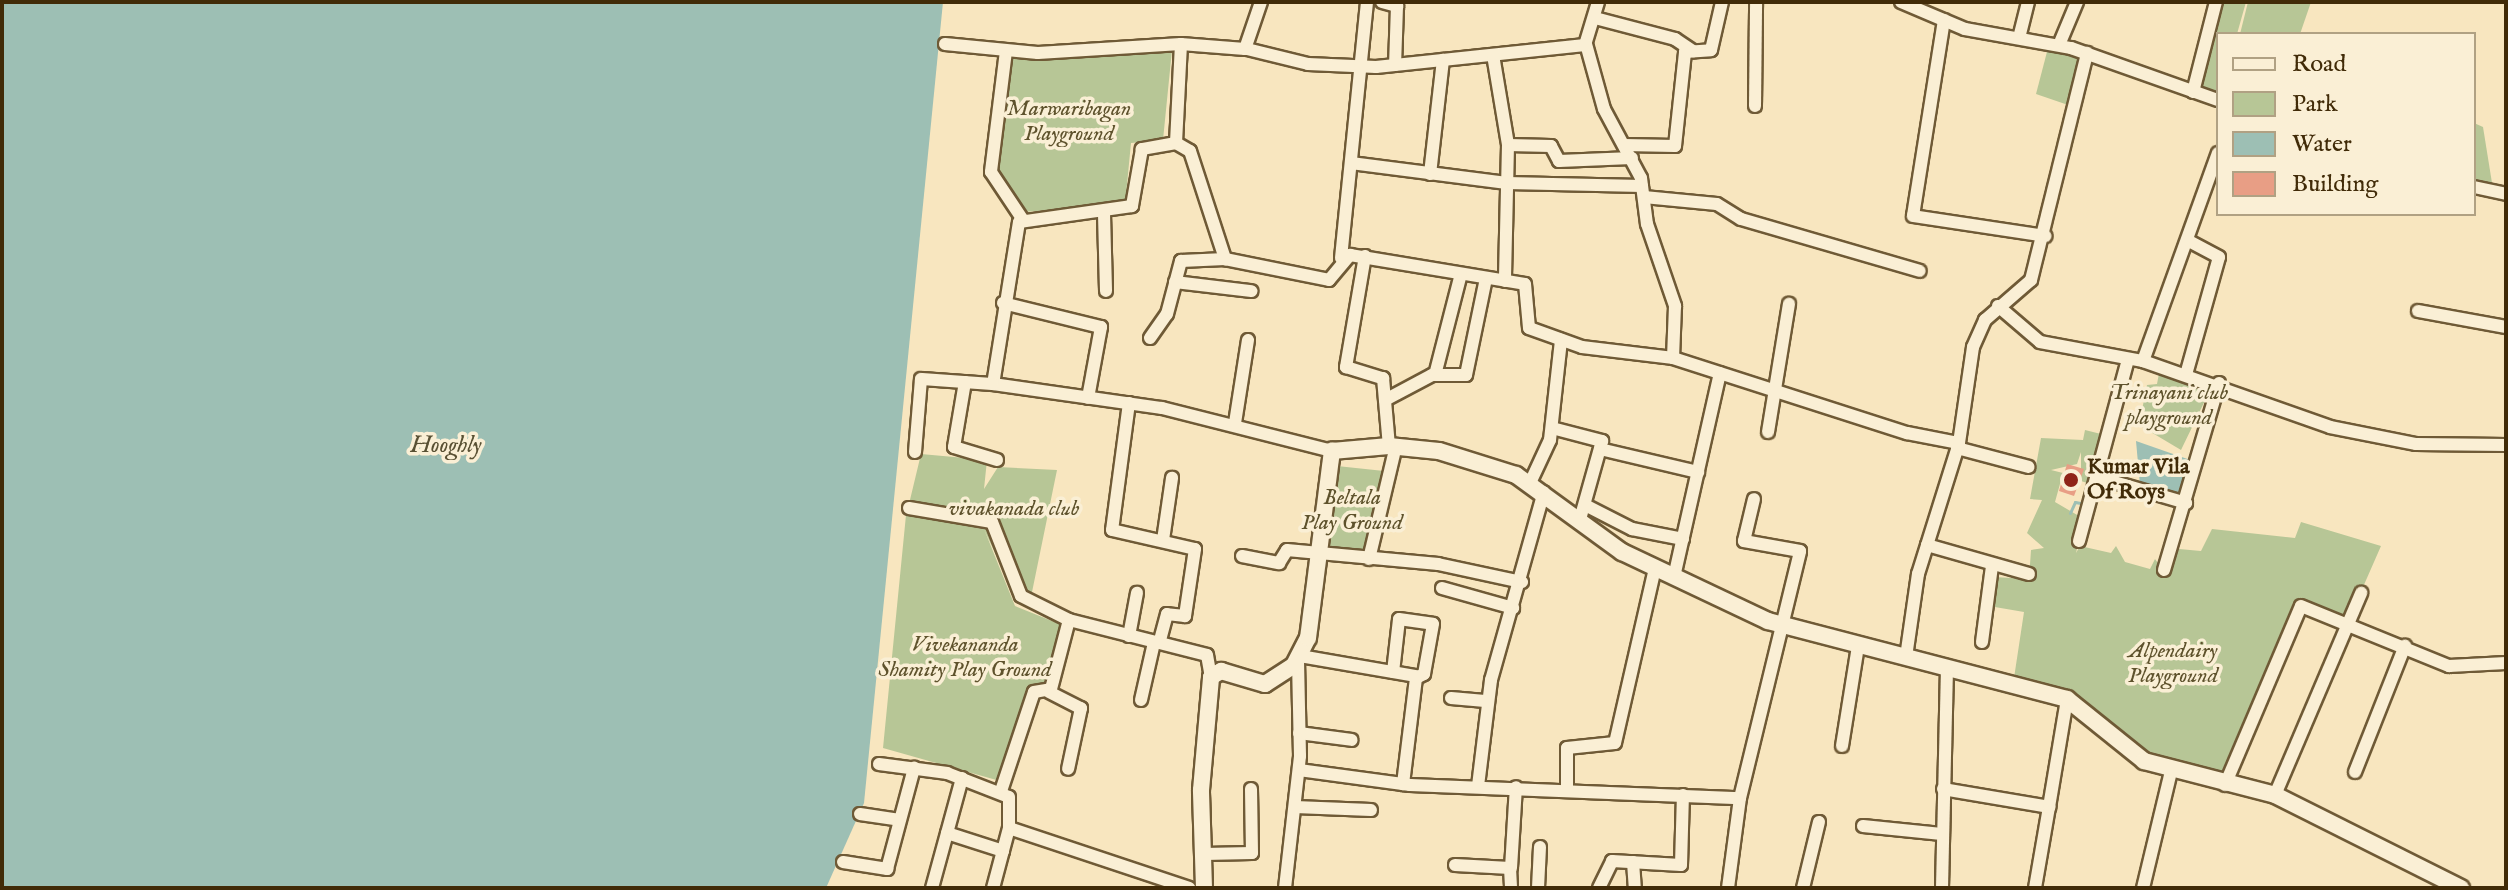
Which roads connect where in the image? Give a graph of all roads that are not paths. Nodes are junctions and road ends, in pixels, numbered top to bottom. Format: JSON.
{"nodes":[{"id":1,"x":1261,"y":2,"type":"edge"},
{"id":2,"x":1367,"y":2,"type":"edge"},
{"id":3,"x":1382,"y":2,"type":"edge"},
{"id":4,"x":1598,"y":2,"type":"edge"},
{"id":5,"x":1722,"y":2,"type":"edge"},
{"id":6,"x":1756,"y":2,"type":"edge"},
{"id":7,"x":1901,"y":2,"type":"edge"},
{"id":8,"x":2028,"y":2,"type":"edge"},
{"id":9,"x":2077,"y":2,"type":"edge"},
{"id":10,"x":2216,"y":2,"type":"edge"},
{"id":11,"x":1595,"y":18,"type":"junction"},
{"id":12,"x":1944,"y":20,"type":"junction"},
{"id":13,"x":2019,"y":38,"type":"junction"},
{"id":14,"x":945,"y":44,"type":"dead end"},
{"id":15,"x":1181,"y":44,"type":"junction"},
{"id":16,"x":1586,"y":44,"type":"junction"},
{"id":17,"x":2059,"y":45,"type":"junction"},
{"id":18,"x":1247,"y":49,"type":"junction"},
{"id":19,"x":1006,"y":51,"type":"junction"},
{"id":20,"x":1693,"y":51,"type":"junction"},
{"id":21,"x":2087,"y":53,"type":"junction"},
{"id":22,"x":1493,"y":55,"type":"junction"},
{"id":23,"x":1443,"y":60,"type":"junction"},
{"id":24,"x":1395,"y":65,"type":"junction"},
{"id":25,"x":1357,"y":67,"type":"junction"},
{"id":26,"x":2193,"y":92,"type":"junction"},
{"id":27,"x":2216,"y":99,"type":"edge"},
{"id":28,"x":1755,"y":106,"type":"dead end"},
{"id":29,"x":1176,"y":143,"type":"junction"},
{"id":30,"x":1508,"y":145,"type":"junction"},
{"id":31,"x":1624,"y":145,"type":"junction"},
{"id":32,"x":1632,"y":158,"type":"junction"},
{"id":33,"x":2216,"y":160,"type":"edge"},
{"id":34,"x":1351,"y":163,"type":"junction"},
{"id":35,"x":1430,"y":174,"type":"junction"},
{"id":36,"x":1507,"y":183,"type":"junction"},
{"id":37,"x":2476,"y":187,"type":"edge"},
{"id":38,"x":1643,"y":192,"type":"junction"},
{"id":39,"x":2506,"y":194,"type":"edge"},
{"id":40,"x":1104,"y":214,"type":"junction"},
{"id":41,"x":1023,"y":220,"type":"junction"},
{"id":42,"x":2045,"y":236,"type":"junction"},
{"id":43,"x":2191,"y":242,"type":"junction"},
{"id":44,"x":1365,"y":256,"type":"junction"},
{"id":45,"x":1341,"y":258,"type":"junction"},
{"id":46,"x":1225,"y":259,"type":"junction"},
{"id":47,"x":1920,"y":271,"type":"dead end"},
{"id":48,"x":1461,"y":274,"type":"junction"},
{"id":49,"x":1486,"y":278,"type":"junction"},
{"id":50,"x":1505,"y":281,"type":"junction"},
{"id":51,"x":1175,"y":282,"type":"junction"},
{"id":52,"x":1106,"y":291,"type":"dead end"},
{"id":53,"x":1251,"y":291,"type":"dead end"},
{"id":54,"x":1003,"y":303,"type":"junction"},
{"id":55,"x":1789,"y":304,"type":"dead end"},
{"id":56,"x":1998,"y":306,"type":"junction"},
{"id":57,"x":2418,"y":311,"type":"dead end"},
{"id":58,"x":2506,"y":327,"type":"edge"},
{"id":59,"x":1150,"y":338,"type":"dead end"},
{"id":60,"x":1248,"y":340,"type":"dead end"},
{"id":61,"x":1561,"y":340,"type":"junction"},
{"id":62,"x":1673,"y":358,"type":"junction"},
{"id":63,"x":2128,"y":360,"type":"junction"},
{"id":64,"x":2143,"y":361,"type":"junction"},
{"id":65,"x":2187,"y":371,"type":"junction"},
{"id":66,"x":1720,"y":373,"type":"junction"},
{"id":67,"x":1435,"y":375,"type":"junction"},
{"id":68,"x":965,"y":382,"type":"junction"},
{"id":69,"x":2219,"y":383,"type":"junction"},
{"id":70,"x":993,"y":384,"type":"junction"},
{"id":71,"x":1772,"y":384,"type":"junction"},
{"id":72,"x":1088,"y":398,"type":"junction"},
{"id":73,"x":1385,"y":400,"type":"junction"},
{"id":74,"x":1129,"y":403,"type":"junction"},
{"id":75,"x":1235,"y":423,"type":"junction"},
{"id":76,"x":1552,"y":428,"type":"junction"},
{"id":77,"x":1768,"y":432,"type":"dead end"},
{"id":78,"x":1958,"y":445,"type":"junction"},
{"id":79,"x":2506,"y":445,"type":"edge"},
{"id":80,"x":1392,"y":446,"type":"junction"},
{"id":81,"x":1600,"y":449,"type":"junction"},
{"id":82,"x":1332,"y":451,"type":"junction"},
{"id":83,"x":915,"y":452,"type":"dead end"},
{"id":84,"x":997,"y":460,"type":"dead end"},
{"id":85,"x":2029,"y":467,"type":"dead end"},
{"id":86,"x":1698,"y":472,"type":"junction"},
{"id":87,"x":2097,"y":477,"type":"junction"},
{"id":88,"x":1172,"y":478,"type":"dead end"},
{"id":89,"x":1537,"y":488,"type":"junction"},
{"id":90,"x":1754,"y":499,"type":"dead end"},
{"id":91,"x":2186,"y":503,"type":"junction"},
{"id":92,"x":1585,"y":505,"type":"junction"},
{"id":93,"x":909,"y":508,"type":"dead end"},
{"id":94,"x":1579,"y":523,"type":"junction"},
{"id":95,"x":1683,"y":539,"type":"junction"},
{"id":96,"x":1163,"y":540,"type":"junction"},
{"id":97,"x":2079,"y":541,"type":"dead end"},
{"id":98,"x":1927,"y":545,"type":"junction"},
{"id":99,"x":1242,"y":556,"type":"dead end"},
{"id":100,"x":1315,"y":558,"type":"junction"},
{"id":101,"x":1369,"y":559,"type":"junction"},
{"id":102,"x":1992,"y":566,"type":"junction"},
{"id":103,"x":1655,"y":569,"type":"junction"},
{"id":104,"x":2164,"y":570,"type":"dead end"},
{"id":105,"x":2029,"y":574,"type":"dead end"},
{"id":106,"x":1674,"y":577,"type":"junction"},
{"id":107,"x":1522,"y":582,"type":"junction"},
{"id":108,"x":1442,"y":588,"type":"dead end"},
{"id":109,"x":1137,"y":593,"type":"dead end"},
{"id":110,"x":2361,"y":593,"type":"dead end"},
{"id":111,"x":1513,"y":608,"type":"junction"},
{"id":112,"x":1069,"y":620,"type":"junction"},
{"id":113,"x":2349,"y":621,"type":"junction"},
{"id":114,"x":1780,"y":626,"type":"junction"},
{"id":115,"x":1129,"y":636,"type":"junction"},
{"id":116,"x":1982,"y":642,"type":"dead end"},
{"id":117,"x":1157,"y":643,"type":"junction"},
{"id":118,"x":1858,"y":646,"type":"junction"},
{"id":119,"x":2405,"y":646,"type":"junction"},
{"id":120,"x":1299,"y":657,"type":"junction"},
{"id":121,"x":1906,"y":657,"type":"junction"},
{"id":122,"x":2506,"y":663,"type":"edge"},
{"id":123,"x":1947,"y":671,"type":"junction"},
{"id":124,"x":1393,"y":672,"type":"junction"},
{"id":125,"x":1416,"y":676,"type":"junction"},
{"id":126,"x":1211,"y":677,"type":"junction"},
{"id":127,"x":1049,"y":692,"type":"junction"},
{"id":128,"x":1451,"y":698,"type":"dead end"},
{"id":129,"x":2067,"y":699,"type":"junction"},
{"id":130,"x":1141,"y":700,"type":"dead end"},
{"id":131,"x":1488,"y":701,"type":"junction"},
{"id":132,"x":1299,"y":733,"type":"junction"},
{"id":133,"x":1352,"y":740,"type":"dead end"},
{"id":134,"x":1842,"y":746,"type":"dead end"},
{"id":135,"x":879,"y":764,"type":"dead end"},
{"id":136,"x":914,"y":768,"type":"junction"},
{"id":137,"x":1068,"y":769,"type":"dead end"},
{"id":138,"x":1299,"y":770,"type":"junction"},
{"id":139,"x":2171,"y":771,"type":"junction"},
{"id":140,"x":2355,"y":772,"type":"dead end"},
{"id":141,"x":962,"y":778,"type":"junction"},
{"id":142,"x":1403,"y":784,"type":"junction"},
{"id":143,"x":2225,"y":785,"type":"junction"},
{"id":144,"x":1478,"y":786,"type":"junction"},
{"id":145,"x":1516,"y":787,"type":"junction"},
{"id":146,"x":1567,"y":788,"type":"junction"},
{"id":147,"x":1251,"y":789,"type":"dead end"},
{"id":148,"x":1943,"y":789,"type":"junction"},
{"id":149,"x":1001,"y":791,"type":"junction"},
{"id":150,"x":1683,"y":795,"type":"junction"},
{"id":151,"x":2275,"y":795,"type":"junction"},
{"id":152,"x":1740,"y":798,"type":"junction"},
{"id":153,"x":1295,"y":807,"type":"junction"},
{"id":154,"x":2049,"y":807,"type":"junction"},
{"id":155,"x":1371,"y":810,"type":"dead end"},
{"id":156,"x":860,"y":814,"type":"dead end"},
{"id":157,"x":900,"y":820,"type":"junction"},
{"id":158,"x":1819,"y":822,"type":"dead end"},
{"id":159,"x":1863,"y":826,"type":"dead end"},
{"id":160,"x":1009,"y":828,"type":"junction"},
{"id":161,"x":947,"y":833,"type":"junction"},
{"id":162,"x":1942,"y":834,"type":"junction"},
{"id":163,"x":1540,"y":847,"type":"dead end"},
{"id":164,"x":1003,"y":851,"type":"junction"},
{"id":165,"x":1204,"y":854,"type":"junction"},
{"id":166,"x":843,"y":862,"type":"dead end"},
{"id":167,"x":1633,"y":862,"type":"junction"},
{"id":168,"x":1455,"y":865,"type":"dead end"},
{"id":169,"x":1511,"y":868,"type":"junction"},
{"id":170,"x":932,"y":888,"type":"edge"},
{"id":171,"x":993,"y":888,"type":"edge"},
{"id":172,"x":1189,"y":888,"type":"edge"},
{"id":173,"x":1204,"y":888,"type":"edge"},
{"id":174,"x":1285,"y":888,"type":"edge"},
{"id":175,"x":1511,"y":888,"type":"edge"},
{"id":176,"x":1538,"y":888,"type":"edge"},
{"id":177,"x":1599,"y":888,"type":"edge"},
{"id":178,"x":1635,"y":888,"type":"edge"},
{"id":179,"x":1728,"y":888,"type":"edge"},
{"id":180,"x":1803,"y":888,"type":"edge"},
{"id":181,"x":1942,"y":888,"type":"edge"},
{"id":182,"x":2035,"y":888,"type":"edge"},
{"id":183,"x":2143,"y":888,"type":"edge"},
{"id":184,"x":2461,"y":888,"type":"edge"}],
"edges":[{"from":1,"to":18,"type":"street"},
{"from":2,"to":25,"type":"street"},
{"from":3,"to":24,"type":"street"},
{"from":4,"to":11,"type":"street"},
{"from":5,"to":20,"type":"street"},
{"from":6,"to":28,"type":"street"},
{"from":7,"to":12,"type":"street"},
{"from":8,"to":13,"type":"street"},
{"from":9,"to":17,"type":"street"},
{"from":10,"to":26,"type":"street"},
{"from":11,"to":16,"type":"street"},
{"from":11,"to":20,"type":"street"},
{"from":12,"to":13,"type":"street"},
{"from":12,"to":42,"type":"street"},
{"from":13,"to":17,"type":"street"},
{"from":14,"to":19,"type":"street"},
{"from":15,"to":18,"type":"street"},
{"from":15,"to":19,"type":"street"},
{"from":15,"to":29,"type":"street"},
{"from":16,"to":22,"type":"street"},
{"from":16,"to":31,"type":"street"},
{"from":17,"to":21,"type":"street"},
{"from":18,"to":25,"type":"street"},
{"from":19,"to":41,"type":"street"},
{"from":20,"to":31,"type":"street"},
{"from":21,"to":26,"type":"street"},
{"from":21,"to":42,"type":"street"},
{"from":22,"to":23,"type":"street"},
{"from":22,"to":30,"type":"street"},
{"from":23,"to":24,"type":"street"},
{"from":23,"to":35,"type":"street"},
{"from":24,"to":25,"type":"street"},
{"from":25,"to":34,"type":"street"},
{"from":26,"to":27,"type":"street"},
{"from":29,"to":40,"type":"street"},
{"from":29,"to":46,"type":"street"},
{"from":30,"to":32,"type":"street"},
{"from":30,"to":36,"type":"street"},
{"from":31,"to":32,"type":"street"},
{"from":32,"to":38,"type":"street"},
{"from":33,"to":43,"type":"street"},
{"from":34,"to":35,"type":"street"},
{"from":34,"to":45,"type":"street"},
{"from":35,"to":36,"type":"street"},
{"from":36,"to":38,"type":"street"},
{"from":36,"to":50,"type":"street"},
{"from":37,"to":39,"type":"street"},
{"from":38,"to":47,"type":"street"},
{"from":38,"to":62,"type":"street"},
{"from":40,"to":41,"type":"street"},
{"from":40,"to":52,"type":"street"},
{"from":41,"to":54,"type":"street"},
{"from":42,"to":56,"type":"street"},
{"from":43,"to":64,"type":"street"},
{"from":43,"to":65,"type":"street"},
{"from":44,"to":45,"type":"street"},
{"from":44,"to":48,"type":"street"},
{"from":44,"to":73,"type":"street"},
{"from":45,"to":46,"type":"street"},
{"from":46,"to":51,"type":"street"},
{"from":48,"to":49,"type":"street"},
{"from":48,"to":67,"type":"street"},
{"from":49,"to":50,"type":"street"},
{"from":49,"to":67,"type":"street"},
{"from":50,"to":61,"type":"street"},
{"from":51,"to":53,"type":"street"},
{"from":51,"to":59,"type":"street"},
{"from":54,"to":70,"type":"street"},
{"from":54,"to":72,"type":"street"},
{"from":55,"to":71,"type":"street"},
{"from":56,"to":63,"type":"street"},
{"from":56,"to":78,"type":"street"},
{"from":57,"to":58,"type":"street"},
{"from":60,"to":75,"type":"street"},
{"from":61,"to":62,"type":"street"},
{"from":61,"to":76,"type":"street"},
{"from":62,"to":66,"type":"street"},
{"from":63,"to":64,"type":"street"},
{"from":63,"to":87,"type":"street"},
{"from":64,"to":65,"type":"street"},
{"from":65,"to":69,"type":"street"},
{"from":66,"to":71,"type":"street"},
{"from":66,"to":86,"type":"street"},
{"from":67,"to":73,"type":"street"},
{"from":68,"to":70,"type":"street"},
{"from":68,"to":83,"type":"street"},
{"from":68,"to":84,"type":"street"},
{"from":69,"to":79,"type":"street"},
{"from":69,"to":91,"type":"street"},
{"from":70,"to":72,"type":"street"},
{"from":71,"to":77,"type":"street"},
{"from":71,"to":78,"type":"street"},
{"from":72,"to":74,"type":"street"},
{"from":73,"to":80,"type":"street"},
{"from":74,"to":75,"type":"street"},
{"from":74,"to":96,"type":"street"},
{"from":75,"to":82,"type":"street"},
{"from":76,"to":81,"type":"street"},
{"from":76,"to":89,"type":"street"},
{"from":78,"to":85,"type":"street"},
{"from":78,"to":98,"type":"street"},
{"from":80,"to":82,"type":"street"},
{"from":80,"to":89,"type":"street"},
{"from":80,"to":101,"type":"street"},
{"from":81,"to":86,"type":"street"},
{"from":81,"to":92,"type":"street"},
{"from":82,"to":100,"type":"street"},
{"from":86,"to":95,"type":"street"},
{"from":87,"to":91,"type":"street"},
{"from":87,"to":97,"type":"street"},
{"from":88,"to":96,"type":"street"},
{"from":89,"to":94,"type":"street"},
{"from":89,"to":107,"type":"street"},
{"from":90,"to":114,"type":"street"},
{"from":91,"to":104,"type":"street"},
{"from":92,"to":94,"type":"street"},
{"from":92,"to":95,"type":"street"},
{"from":93,"to":112,"type":"street"},
{"from":94,"to":103,"type":"street"},
{"from":95,"to":106,"type":"street"},
{"from":96,"to":117,"type":"street"},
{"from":98,"to":102,"type":"street"},
{"from":98,"to":121,"type":"street"},
{"from":99,"to":100,"type":"street"},
{"from":100,"to":101,"type":"street"},
{"from":100,"to":120,"type":"street"},
{"from":101,"to":107,"type":"street"},
{"from":102,"to":105,"type":"street"},
{"from":102,"to":116,"type":"street"},
{"from":103,"to":106,"type":"street"},
{"from":103,"to":146,"type":"street"},
{"from":106,"to":114,"type":"street"},
{"from":107,"to":111,"type":"street"},
{"from":108,"to":111,"type":"street"},
{"from":109,"to":115,"type":"street"},
{"from":110,"to":113,"type":"street"},
{"from":111,"to":131,"type":"street"},
{"from":112,"to":115,"type":"street"},
{"from":112,"to":127,"type":"street"},
{"from":113,"to":119,"type":"street"},
{"from":113,"to":143,"type":"street"},
{"from":113,"to":151,"type":"street"},
{"from":114,"to":118,"type":"street"},
{"from":114,"to":152,"type":"street"},
{"from":115,"to":117,"type":"street"},
{"from":117,"to":126,"type":"street"},
{"from":117,"to":130,"type":"street"},
{"from":118,"to":121,"type":"street"},
{"from":118,"to":134,"type":"street"},
{"from":119,"to":122,"type":"street"},
{"from":119,"to":140,"type":"street"},
{"from":120,"to":124,"type":"street"},
{"from":120,"to":126,"type":"street"},
{"from":120,"to":132,"type":"street"},
{"from":121,"to":123,"type":"street"},
{"from":123,"to":129,"type":"street"},
{"from":123,"to":148,"type":"street"},
{"from":124,"to":125,"type":"street"},
{"from":124,"to":125,"type":"street"},
{"from":125,"to":142,"type":"street"},
{"from":126,"to":165,"type":"street"},
{"from":127,"to":137,"type":"street"},
{"from":127,"to":149,"type":"street"},
{"from":128,"to":131,"type":"street"},
{"from":129,"to":139,"type":"street"},
{"from":129,"to":154,"type":"street"},
{"from":131,"to":144,"type":"street"},
{"from":132,"to":133,"type":"street"},
{"from":132,"to":138,"type":"street"},
{"from":135,"to":136,"type":"street"},
{"from":136,"to":141,"type":"street"},
{"from":136,"to":157,"type":"street"},
{"from":138,"to":142,"type":"street"},
{"from":138,"to":153,"type":"street"},
{"from":139,"to":143,"type":"street"},
{"from":139,"to":183,"type":"street"},
{"from":141,"to":149,"type":"street"},
{"from":141,"to":161,"type":"street"},
{"from":142,"to":144,"type":"street"},
{"from":143,"to":151,"type":"street"},
{"from":144,"to":145,"type":"street"},
{"from":145,"to":146,"type":"street"},
{"from":145,"to":169,"type":"street"},
{"from":146,"to":150,"type":"street"},
{"from":147,"to":165,"type":"street"},
{"from":148,"to":154,"type":"street"},
{"from":148,"to":162,"type":"street"},
{"from":149,"to":160,"type":"street"},
{"from":150,"to":152,"type":"street"},
{"from":150,"to":167,"type":"street"},
{"from":151,"to":184,"type":"street"},
{"from":152,"to":179,"type":"street"},
{"from":153,"to":155,"type":"street"},
{"from":153,"to":174,"type":"street"},
{"from":154,"to":182,"type":"street"},
{"from":156,"to":157,"type":"street"},
{"from":157,"to":166,"type":"street"},
{"from":158,"to":180,"type":"street"},
{"from":159,"to":162,"type":"street"},
{"from":160,"to":164,"type":"street"},
{"from":160,"to":172,"type":"street"},
{"from":161,"to":164,"type":"street"},
{"from":161,"to":170,"type":"street"},
{"from":162,"to":181,"type":"street"},
{"from":163,"to":176,"type":"street"},
{"from":164,"to":171,"type":"street"},
{"from":165,"to":173,"type":"street"},
{"from":167,"to":177,"type":"street"},
{"from":167,"to":178,"type":"street"},
{"from":168,"to":169,"type":"street"},
{"from":169,"to":175,"type":"street"}]}
